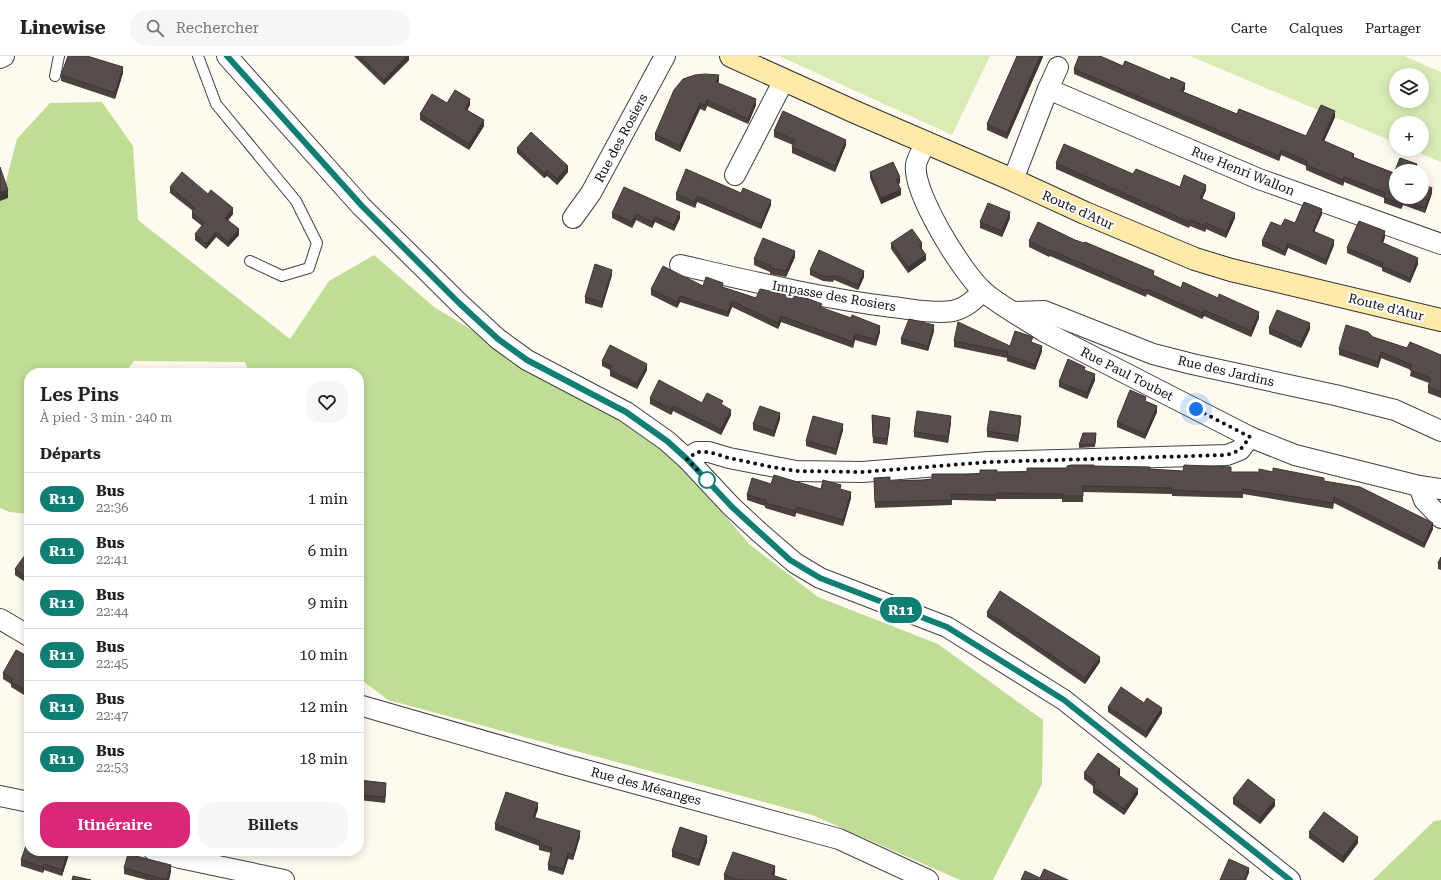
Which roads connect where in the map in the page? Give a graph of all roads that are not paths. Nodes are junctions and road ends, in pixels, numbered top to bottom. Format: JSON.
{"nodes":[{"id":1,"x":4,"y":56,"type":"edge"},
{"id":2,"x":59,"y":56,"type":"edge"},
{"id":3,"x":198,"y":56,"type":"edge"},
{"id":4,"x":227,"y":56,"type":"edge"},
{"id":5,"x":665,"y":56,"type":"edge"},
{"id":6,"x":731,"y":56,"type":"edge"},
{"id":7,"x":0,"y":58,"type":"edge"},
{"id":8,"x":1058,"y":67,"type":"dead end"},
{"id":9,"x":55,"y":76,"type":"dead end"},
{"id":10,"x":784,"y":80,"type":"junction"},
{"id":11,"x":1048,"y":89,"type":"junction"},
{"id":12,"x":926,"y":142,"type":"junction"},
{"id":13,"x":735,"y":175,"type":"dead end"},
{"id":14,"x":1013,"y":180,"type":"junction"},
{"id":15,"x":572,"y":218,"type":"dead end"},
{"id":16,"x":1441,"y":244,"type":"edge"},
{"id":17,"x":250,"y":261,"type":"dead end"},
{"id":18,"x":680,"y":265,"type":"dead end"},
{"id":19,"x":983,"y":291,"type":"junction"},
{"id":20,"x":1013,"y":312,"type":"junction"},
{"id":21,"x":1441,"y":320,"type":"edge"},
{"id":22,"x":1441,"y":431,"type":"edge"},
{"id":23,"x":1250,"y":437,"type":"junction"},
{"id":24,"x":687,"y":459,"type":"junction"},
{"id":25,"x":1419,"y":486,"type":"junction"},
{"id":26,"x":1441,"y":490,"type":"edge"},
{"id":27,"x":1441,"y":518,"type":"edge"},
{"id":28,"x":0,"y":619,"type":"edge"},
{"id":29,"x":24,"y":633,"type":"edge"},
{"id":30,"x":364,"y":707,"type":"edge"},
{"id":31,"x":0,"y":796,"type":"edge"},
{"id":32,"x":24,"y":801,"type":"edge"},
{"id":33,"x":173,"y":856,"type":"edge"},
{"id":34,"x":284,"y":880,"type":"edge"},
{"id":35,"x":928,"y":880,"type":"edge"},
{"id":36,"x":1290,"y":880,"type":"edge"}],
"edges":[{"from":1,"to":7,"type":"street"},
{"from":2,"to":9,"type":"lane"},
{"from":3,"to":17,"type":"lane"},
{"from":4,"to":24,"type":"street"},
{"from":5,"to":15,"type":"street","name":"Rue des Rosiers"},
{"from":6,"to":10,"type":"main road","name":"Route d'Atur"},
{"from":8,"to":11,"type":"street"},
{"from":10,"to":12,"type":"main road","name":"Route d'Atur"},
{"from":10,"to":13,"type":"street"},
{"from":11,"to":14,"type":"street"},
{"from":11,"to":16,"type":"street","name":"Rue Henri Wallon"},
{"from":12,"to":14,"type":"main road","name":"Route d'Atur"},
{"from":12,"to":19,"type":"street","name":"Rue Paul Toubet"},
{"from":14,"to":21,"type":"main road","name":"Route d'Atur"},
{"from":18,"to":19,"type":"street","name":"Impasse des Rosiers"},
{"from":19,"to":20,"type":"street","name":"Rue Paul Toubet"},
{"from":20,"to":22,"type":"street","name":"Rue des Jardins"},
{"from":20,"to":23,"type":"street","name":"Rue Paul Toubet"},
{"from":23,"to":24,"type":"street"},
{"from":23,"to":25,"type":"street","name":"Rue Paul Toubet"},
{"from":24,"to":36,"type":"street"},
{"from":25,"to":26,"type":"street","name":"Rue Paul Toubet"},
{"from":25,"to":27,"type":"street"},
{"from":28,"to":29,"type":"street"},
{"from":30,"to":35,"type":"street","name":"Rue des Mésanges"},
{"from":31,"to":32,"type":"street"},
{"from":33,"to":34,"type":"street"}]}
